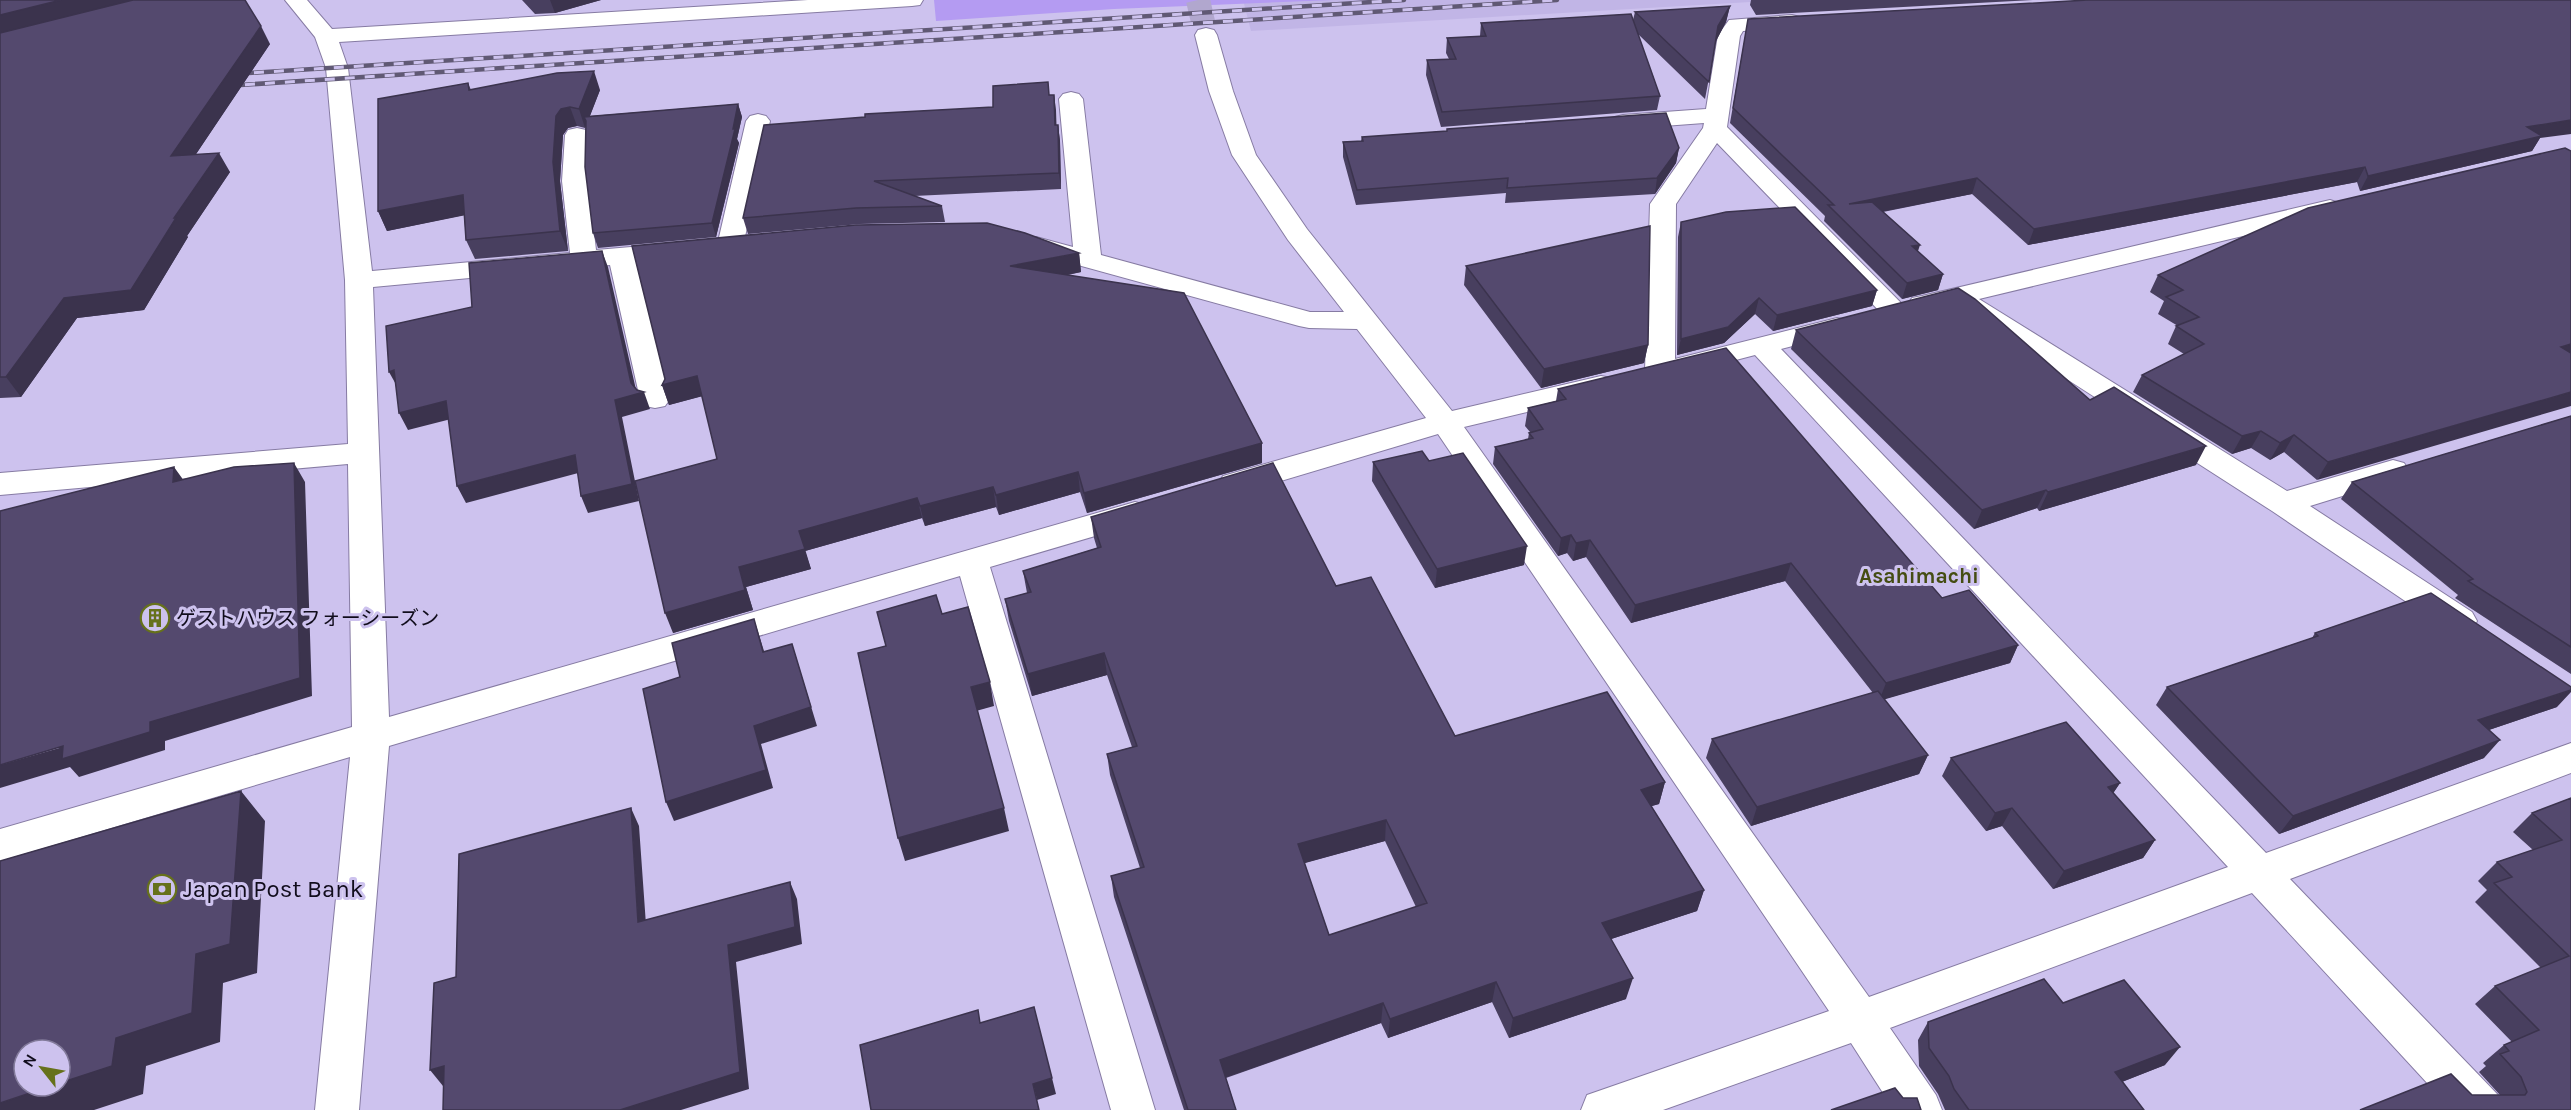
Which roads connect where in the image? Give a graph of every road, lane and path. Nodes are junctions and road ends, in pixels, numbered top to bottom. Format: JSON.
{"nodes":[{"id":1,"x":296,"y":0,"type":"edge"},
{"id":2,"x":912,"y":0,"type":"edge"},
{"id":3,"x":757,"y":4,"type":"edge"},
{"id":4,"x":1807,"y":21,"type":"edge"},
{"id":5,"x":1206,"y":34,"type":"tunnel mouth"},
{"id":6,"x":326,"y":36,"type":"junction"},
{"id":7,"x":1071,"y":99,"type":"dead end"},
{"id":8,"x":758,"y":121,"type":"dead end"},
{"id":9,"x":1716,"y":122,"type":"junction"},
{"id":10,"x":1599,"y":124,"type":"edge"},
{"id":11,"x":577,"y":135,"type":"edge"},
{"id":12,"x":2359,"y":201,"type":"edge"},
{"id":13,"x":1013,"y":238,"type":"edge"},
{"id":14,"x":621,"y":256,"type":"junction"},
{"id":15,"x":1088,"y":259,"type":"junction"},
{"id":16,"x":584,"y":260,"type":"junction"},
{"id":17,"x":359,"y":280,"type":"junction"},
{"id":18,"x":1956,"y":296,"type":"junction"},
{"id":19,"x":1894,"y":311,"type":"junction"},
{"id":20,"x":1366,"y":321,"type":"junction"},
{"id":21,"x":1761,"y":345,"type":"junction"},
{"id":22,"x":1642,"y":375,"type":"junction"},
{"id":23,"x":655,"y":399,"type":"dead end"},
{"id":24,"x":1445,"y":422,"type":"junction"},
{"id":25,"x":363,"y":453,"type":"junction"},
{"id":26,"x":2416,"y":463,"type":"edge"},
{"id":27,"x":0,"y":484,"type":"edge"},
{"id":28,"x":1209,"y":491,"type":"edge"},
{"id":29,"x":2283,"y":503,"type":"junction"},
{"id":30,"x":1164,"y":504,"type":"edge"},
{"id":31,"x":972,"y":561,"type":"junction"},
{"id":32,"x":2481,"y":636,"type":"edge"},
{"id":33,"x":371,"y":736,"type":"junction"},
{"id":34,"x":2571,"y":758,"type":"edge"},
{"id":35,"x":0,"y":845,"type":"edge"},
{"id":36,"x":2259,"y":873,"type":"junction"},
{"id":37,"x":1860,"y":1020,"type":"junction"},
{"id":38,"x":337,"y":1110,"type":"edge"},
{"id":39,"x":1133,"y":1110,"type":"edge"},
{"id":40,"x":1603,"y":1110,"type":"edge"},
{"id":41,"x":1920,"y":1110,"type":"edge"},
{"id":42,"x":2482,"y":1110,"type":"edge"}],
"edges":[{"from":1,"to":6,"type":"street"},
{"from":2,"to":3,"type":"street"},
{"from":3,"to":6,"type":"street"},
{"from":4,"to":9,"type":"street"},
{"from":5,"to":20,"type":"street"},
{"from":6,"to":17,"type":"street"},
{"from":7,"to":15,"type":"street"},
{"from":8,"to":14,"type":"street"},
{"from":9,"to":10,"type":"street"},
{"from":9,"to":19,"type":"street"},
{"from":9,"to":22,"type":"street"},
{"from":11,"to":16,"type":"street"},
{"from":12,"to":18,"type":"street"},
{"from":13,"to":15,"type":"street"},
{"from":14,"to":16,"type":"street"},
{"from":14,"to":23,"type":"street"},
{"from":15,"to":20,"type":"street"},
{"from":16,"to":17,"type":"street"},
{"from":17,"to":25,"type":"street"},
{"from":18,"to":19,"type":"street"},
{"from":18,"to":29,"type":"street"},
{"from":19,"to":21,"type":"street"},
{"from":20,"to":24,"type":"street"},
{"from":21,"to":22,"type":"street"},
{"from":21,"to":36,"type":"street"},
{"from":22,"to":24,"type":"street"},
{"from":24,"to":28,"type":"street"},
{"from":24,"to":37,"type":"street"},
{"from":25,"to":27,"type":"street"},
{"from":25,"to":33,"type":"street"},
{"from":26,"to":29,"type":"street"},
{"from":29,"to":32,"type":"street"},
{"from":30,"to":31,"type":"street"},
{"from":31,"to":33,"type":"street"},
{"from":31,"to":39,"type":"street"},
{"from":33,"to":35,"type":"street"},
{"from":33,"to":38,"type":"street"},
{"from":34,"to":36,"type":"street"},
{"from":36,"to":37,"type":"street"},
{"from":36,"to":42,"type":"street"},
{"from":37,"to":40,"type":"street"},
{"from":37,"to":41,"type":"street"}]}
